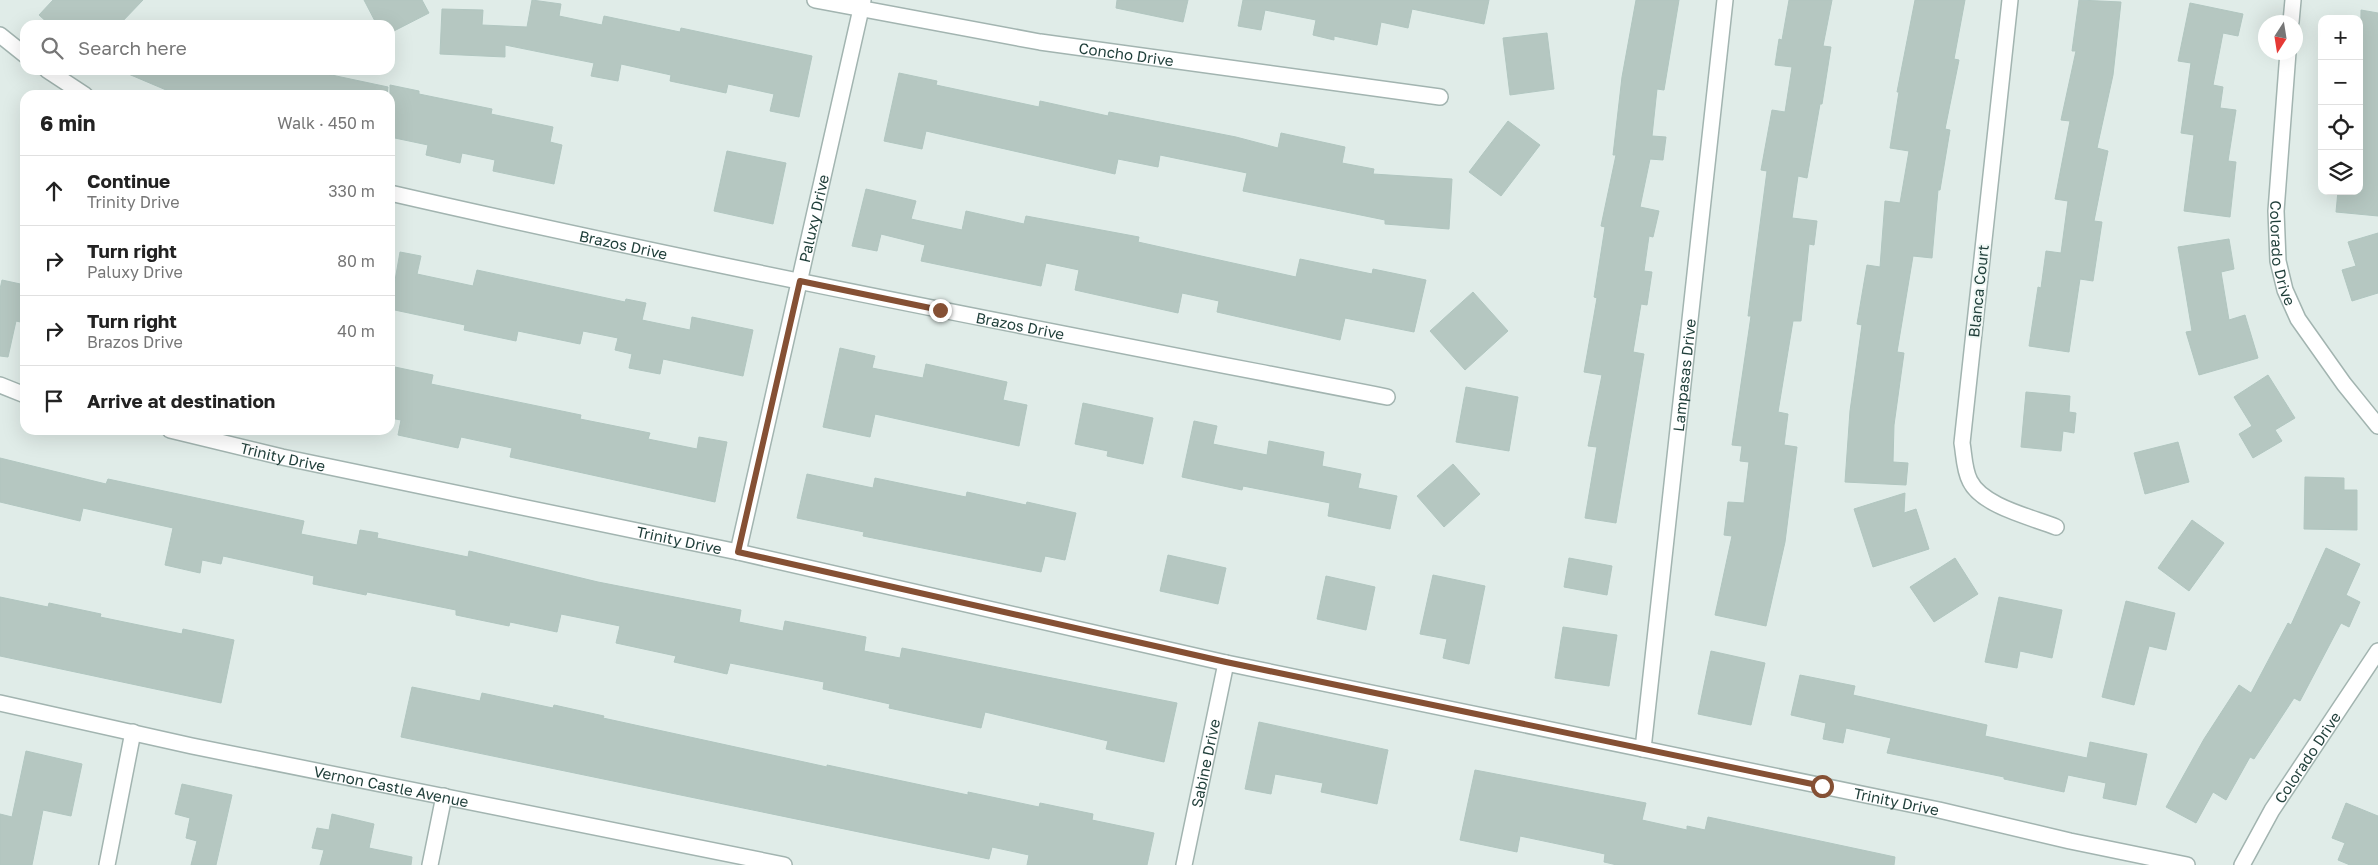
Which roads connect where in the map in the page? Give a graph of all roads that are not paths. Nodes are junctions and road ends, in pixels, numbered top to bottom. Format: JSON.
{"nodes":[{"id":1,"x":815,"y":0,"type":"edge"},
{"id":2,"x":1725,"y":0,"type":"edge"},
{"id":3,"x":2010,"y":0,"type":"edge"},
{"id":4,"x":2293,"y":0,"type":"edge"},
{"id":5,"x":862,"y":5,"type":"edge"},
{"id":6,"x":2292,"y":15,"type":"edge"},
{"id":7,"x":0,"y":35,"type":"edge"},
{"id":8,"x":20,"y":51,"type":"edge"},
{"id":9,"x":2287,"y":60,"type":"edge"},
{"id":10,"x":55,"y":75,"type":"edge"},
{"id":11,"x":77,"y":90,"type":"edge"},
{"id":12,"x":1440,"y":97,"type":"dead end"},
{"id":13,"x":395,"y":193,"type":"edge"},
{"id":14,"x":800,"y":281,"type":"junction"},
{"id":15,"x":0,"y":385,"type":"edge"},
{"id":16,"x":20,"y":393,"type":"edge"},
{"id":17,"x":1387,"y":397,"type":"dead end"},
{"id":18,"x":2378,"y":426,"type":"edge"},
{"id":19,"x":191,"y":435,"type":"edge"},
{"id":20,"x":2056,"y":527,"type":"dead end"},
{"id":21,"x":738,"y":552,"type":"junction"},
{"id":22,"x":2378,"y":651,"type":"edge"},
{"id":23,"x":1226,"y":662,"type":"junction"},
{"id":24,"x":0,"y":703,"type":"edge"},
{"id":25,"x":133,"y":732,"type":"junction"},
{"id":26,"x":1643,"y":749,"type":"junction"},
{"id":27,"x":444,"y":796,"type":"junction"},
{"id":28,"x":762,"y":863,"type":"edge"},
{"id":29,"x":107,"y":865,"type":"edge"},
{"id":30,"x":430,"y":865,"type":"edge"},
{"id":31,"x":784,"y":865,"type":"edge"},
{"id":32,"x":1184,"y":865,"type":"edge"},
{"id":33,"x":2186,"y":865,"type":"edge"},
{"id":34,"x":2242,"y":865,"type":"edge"}],
"edges":[{"from":1,"to":5,"type":"street","name":"Concho Drive"},
{"from":2,"to":26,"type":"street","name":"Lampasas Drive"},
{"from":3,"to":20,"type":"street","name":"Blanca Court"},
{"from":4,"to":6,"type":"street"},
{"from":5,"to":12,"type":"street","name":"Concho Drive"},
{"from":5,"to":14,"type":"street","name":"Paluxy Drive"},
{"from":7,"to":8,"type":"street"},
{"from":9,"to":18,"type":"street","name":"Colorado Drive"},
{"from":10,"to":11,"type":"street"},
{"from":13,"to":14,"type":"street","name":"Brazos Drive"},
{"from":14,"to":17,"type":"street","name":"Brazos Drive"},
{"from":14,"to":21,"type":"street","name":"Paluxy Drive"},
{"from":15,"to":16,"type":"street"},
{"from":19,"to":21,"type":"street","name":"Trinity Drive"},
{"from":21,"to":23,"type":"street","name":"Trinity Drive"},
{"from":22,"to":34,"type":"street","name":"Colorado Drive"},
{"from":23,"to":26,"type":"street","name":"Trinity Drive"},
{"from":23,"to":32,"type":"street","name":"Sabine Drive"},
{"from":24,"to":25,"type":"street","name":"Vernon Castle Avenue"},
{"from":25,"to":27,"type":"street","name":"Vernon Castle Avenue"},
{"from":25,"to":29,"type":"street"},
{"from":26,"to":33,"type":"street","name":"Trinity Drive"},
{"from":27,"to":28,"type":"street","name":"Vernon Castle Avenue"},
{"from":27,"to":30,"type":"street"},
{"from":28,"to":31,"type":"street","name":"Vernon Castle Avenue"}]}
